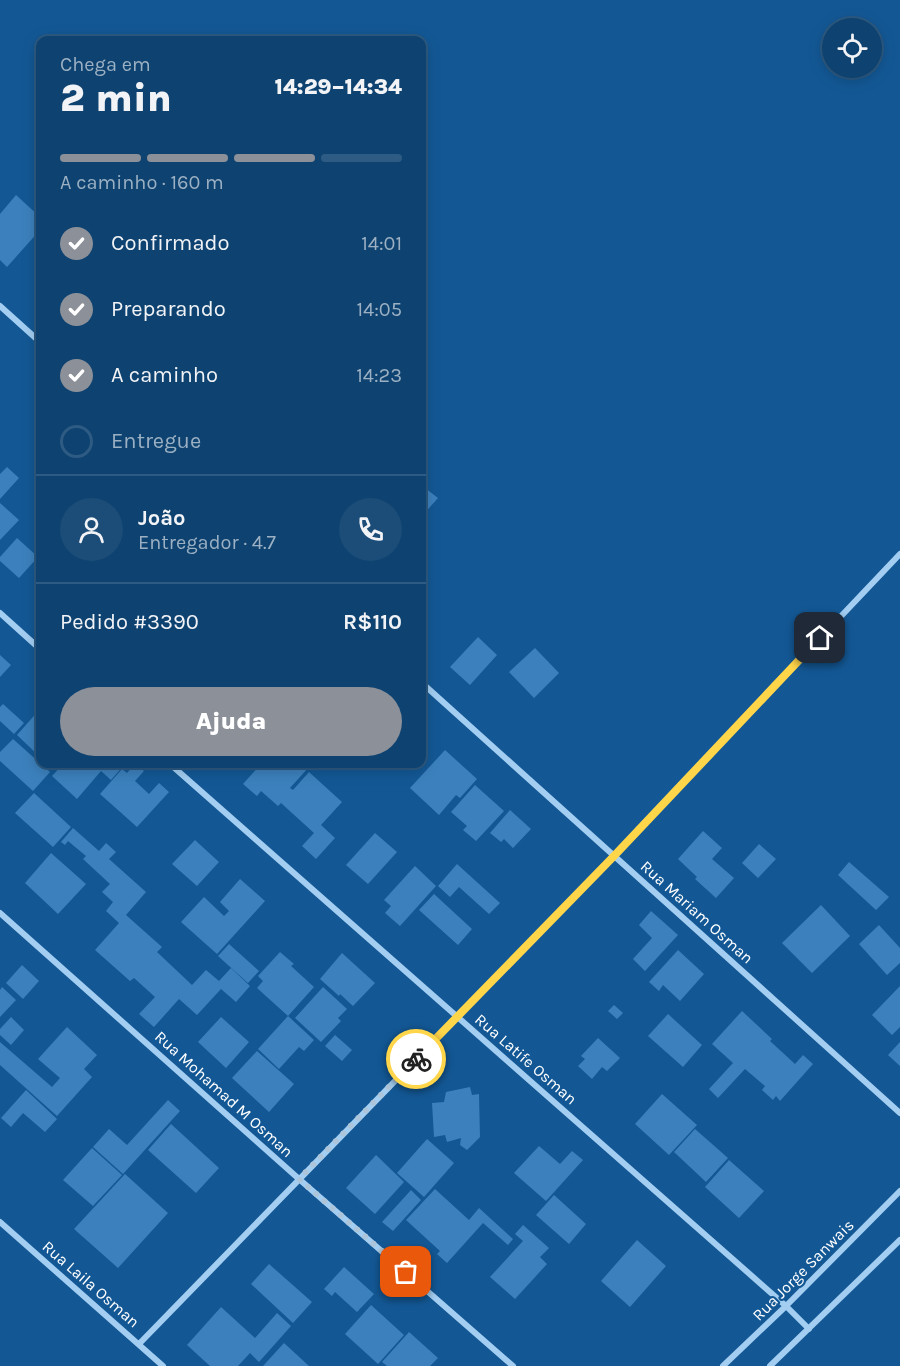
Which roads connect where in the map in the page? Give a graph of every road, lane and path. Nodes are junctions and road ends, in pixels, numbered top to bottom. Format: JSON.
{"nodes":[{"id":1,"x":0,"y":306,"type":"edge"},
{"id":2,"x":36,"y":338,"type":"edge"},
{"id":3,"x":900,"y":554,"type":"edge"},
{"id":4,"x":0,"y":613,"type":"edge"},
{"id":5,"x":36,"y":645,"type":"edge"},
{"id":6,"x":426,"y":687,"type":"edge"},
{"id":7,"x":175,"y":768,"type":"edge"},
{"id":8,"x":614,"y":856,"type":"junction"},
{"id":9,"x":0,"y":913,"type":"edge"},
{"id":10,"x":457,"y":1017,"type":"junction"},
{"id":11,"x":900,"y":1113,"type":"edge"},
{"id":12,"x":299,"y":1179,"type":"junction"},
{"id":13,"x":900,"y":1191,"type":"edge"},
{"id":14,"x":0,"y":1222,"type":"edge"},
{"id":15,"x":900,"y":1240,"type":"edge"},
{"id":16,"x":786,"y":1306,"type":"junction"},
{"id":17,"x":809,"y":1329,"type":"junction"},
{"id":18,"x":139,"y":1344,"type":"junction"},
{"id":19,"x":163,"y":1366,"type":"edge"},
{"id":20,"x":513,"y":1366,"type":"edge"},
{"id":21,"x":723,"y":1366,"type":"edge"},
{"id":22,"x":770,"y":1366,"type":"edge"}],
"edges":[{"from":1,"to":2,"type":"street"},
{"from":3,"to":8,"type":"street"},
{"from":4,"to":5,"type":"street"},
{"from":6,"to":8,"type":"street","name":"Rua Mariam Osman"},
{"from":7,"to":10,"type":"street","name":"Rua Latife Osman"},
{"from":8,"to":10,"type":"street"},
{"from":8,"to":11,"type":"street","name":"Rua Mariam Osman"},
{"from":9,"to":12,"type":"street","name":"Rua Mohamad M Osman"},
{"from":10,"to":12,"type":"street"},
{"from":10,"to":16,"type":"street","name":"Rua Latife Osman"},
{"from":12,"to":18,"type":"street"},
{"from":12,"to":20,"type":"street","name":"Rua Mohamad M Osman"},
{"from":13,"to":16,"type":"street","name":"Rua Jorge Sanwais"},
{"from":14,"to":18,"type":"street","name":"Rua Laila Osman"},
{"from":15,"to":17,"type":"street"},
{"from":16,"to":17,"type":"street","name":"Rua Latife Osman"},
{"from":16,"to":21,"type":"street","name":"Rua Jorge Sanwais"},
{"from":17,"to":22,"type":"street"},
{"from":18,"to":19,"type":"street","name":"Rua Laila Osman"}]}
